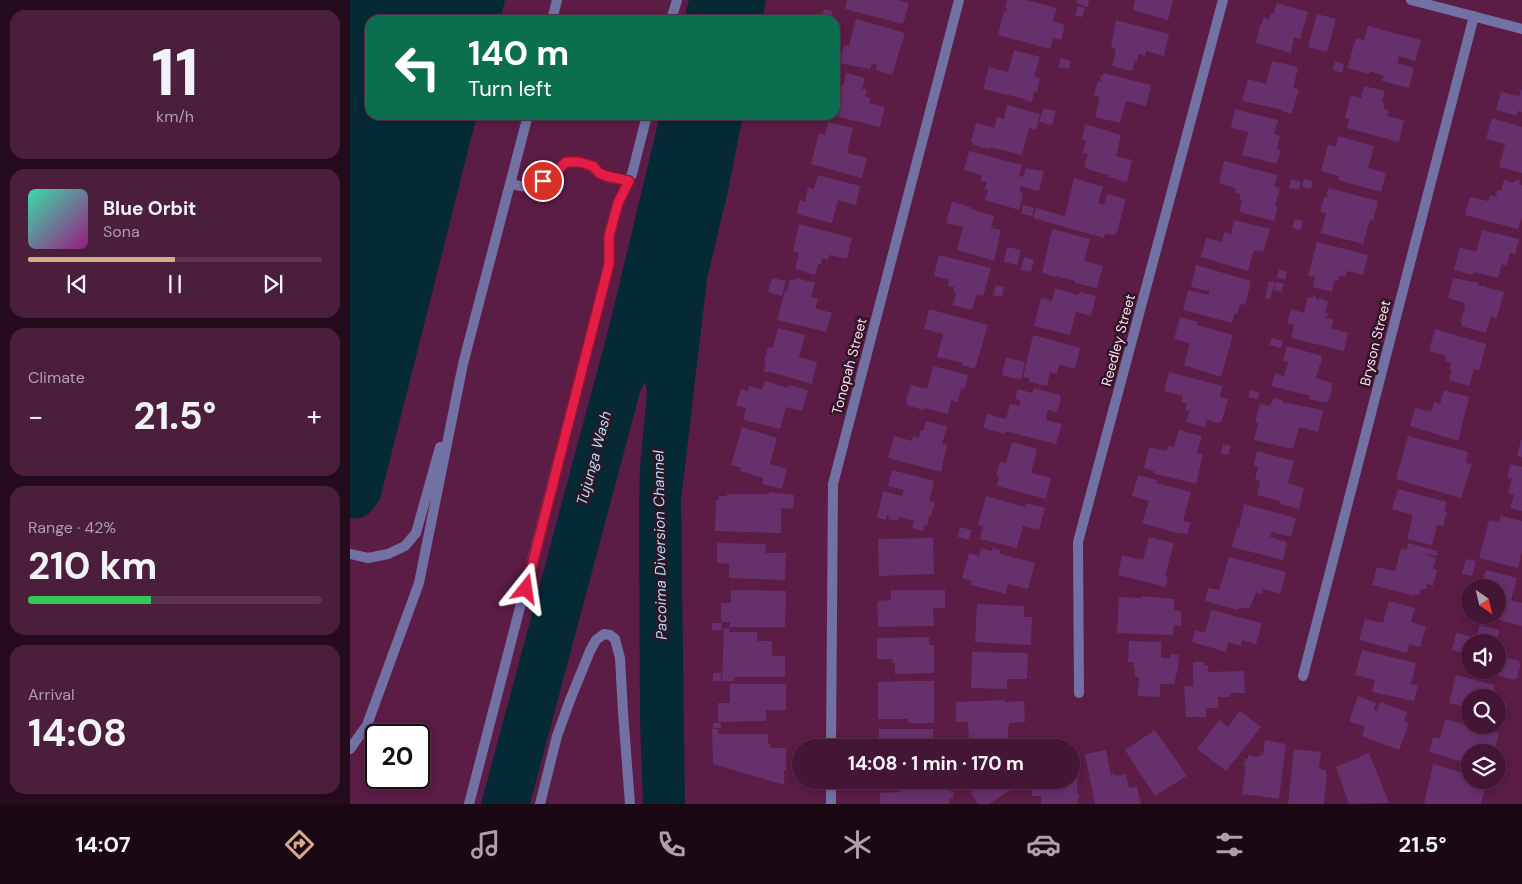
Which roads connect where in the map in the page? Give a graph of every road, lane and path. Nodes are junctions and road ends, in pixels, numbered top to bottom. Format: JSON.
{"nodes":[{"id":1,"x":558,"y":0,"type":"edge"},
{"id":2,"x":676,"y":0,"type":"edge"},
{"id":3,"x":959,"y":0,"type":"edge"},
{"id":4,"x":1223,"y":0,"type":"edge"},
{"id":5,"x":1411,"y":0,"type":"edge"},
{"id":6,"x":554,"y":15,"type":"edge"},
{"id":7,"x":672,"y":15,"type":"edge"},
{"id":8,"x":1474,"y":16,"type":"junction"},
{"id":9,"x":1522,"y":29,"type":"edge"},
{"id":10,"x":527,"y":120,"type":"edge"},
{"id":11,"x":646,"y":120,"type":"edge"},
{"id":12,"x":629,"y":181,"type":"junction"},
{"id":13,"x":510,"y":183,"type":"junction"},
{"id":14,"x":463,"y":364,"type":"junction"},
{"id":15,"x":350,"y":554,"type":"edge"},
{"id":16,"x":1303,"y":676,"type":"dead end"},
{"id":17,"x":1079,"y":693,"type":"dead end"},
{"id":18,"x":831,"y":739,"type":"edge"},
{"id":19,"x":350,"y":749,"type":"edge"},
{"id":20,"x":831,"y":789,"type":"edge"},
{"id":21,"x":469,"y":804,"type":"edge"},
{"id":22,"x":540,"y":804,"type":"edge"},
{"id":23,"x":630,"y":804,"type":"edge"},
{"id":24,"x":831,"y":804,"type":"edge"}],
"edges":[{"from":1,"to":6,"type":"street"},
{"from":2,"to":7,"type":"street"},
{"from":3,"to":18,"type":"street","name":"Tonopah Street"},
{"from":4,"to":17,"type":"street","name":"Reedley Street"},
{"from":5,"to":8,"type":"street"},
{"from":8,"to":9,"type":"street"},
{"from":8,"to":16,"type":"street","name":"Bryson Street"},
{"from":10,"to":13,"type":"street"},
{"from":11,"to":12,"type":"street"},
{"from":12,"to":13,"type":"street"},
{"from":12,"to":21,"type":"street"},
{"from":13,"to":14,"type":"street"},
{"from":14,"to":15,"type":"street"},
{"from":14,"to":19,"type":"street"},
{"from":20,"to":24,"type":"street"},
{"from":22,"to":23,"type":"street"}]}
